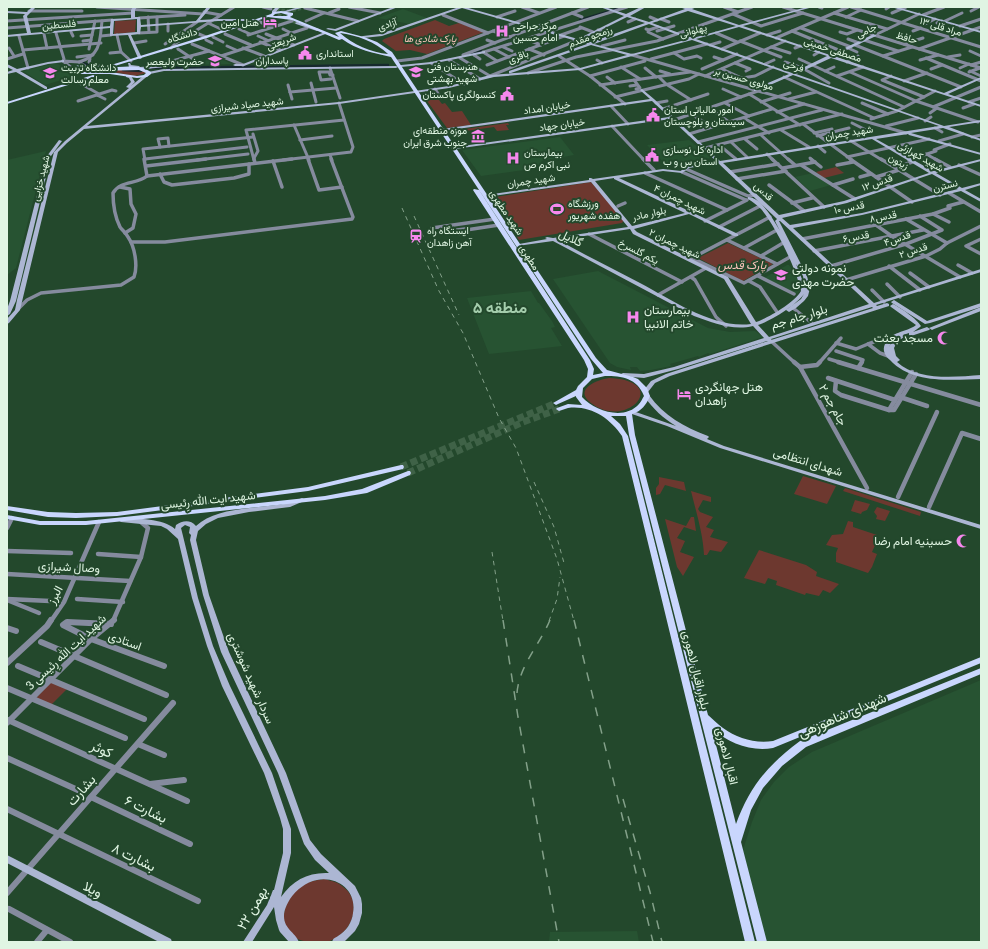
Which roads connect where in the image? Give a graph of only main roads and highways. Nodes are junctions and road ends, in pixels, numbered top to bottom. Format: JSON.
{"nodes":[{"id":1,"x":283,"y":14,"type":"junction"},
{"id":2,"x":259,"y":21,"type":"junction"},
{"id":3,"x":311,"y":26,"type":"junction"},
{"id":4,"x":327,"y":31,"type":"junction"},
{"id":5,"x":225,"y":32,"type":"junction"},
{"id":6,"x":342,"y":32,"type":"junction"},
{"id":7,"x":206,"y":38,"type":"junction"},
{"id":8,"x":351,"y":44,"type":"junction"},
{"id":9,"x":391,"y":53,"type":"junction"},
{"id":10,"x":383,"y":55,"type":"junction"},
{"id":11,"x":129,"y":64,"type":"junction"},
{"id":12,"x":398,"y":66,"type":"junction"},
{"id":13,"x":98,"y":70,"type":"junction"},
{"id":14,"x":82,"y":73,"type":"junction"},
{"id":15,"x":115,"y":74,"type":"junction"},
{"id":16,"x":7,"y":100,"type":"edge"},
{"id":17,"x":7,"y":103,"type":"edge"},
{"id":18,"x":440,"y":130,"type":"junction"},
{"id":19,"x":516,"y":244,"type":"junction"},
{"id":20,"x":614,"y":374,"type":"junction"},
{"id":21,"x":590,"y":378,"type":"junction"},
{"id":22,"x":578,"y":392,"type":"junction"},
{"id":23,"x":587,"y":407,"type":"junction"},
{"id":24,"x":602,"y":413,"type":"junction"},
{"id":25,"x":630,"y":413,"type":"junction"},
{"id":26,"x":400,"y":467,"type":"tunnel mouth"},
{"id":27,"x":408,"y":473,"type":"tunnel mouth"},
{"id":28,"x":320,"y":487,"type":"junction"},
{"id":29,"x":360,"y":492,"type":"junction"},
{"id":30,"x":7,"y":508,"type":"edge"},
{"id":31,"x":10,"y":518,"type":"edge"},
{"id":32,"x":981,"y":660,"type":"edge"},
{"id":33,"x":981,"y":671,"type":"edge"},
{"id":34,"x":705,"y":717,"type":"junction"},
{"id":35,"x":737,"y":842,"type":"junction"},
{"id":36,"x":750,"y":942,"type":"edge"},
{"id":37,"x":762,"y":942,"type":"edge"}],
"edges":[{"from":1,"to":2,"type":"main road","name":"دانشگاه"},
{"from":1,"to":3,"type":"main road"},
{"from":1,"to":3,"type":"main road"},
{"from":2,"to":5,"type":"main road","name":"دانشگاه"},
{"from":2,"to":5,"type":"main road","name":"دانشگاه"},
{"from":3,"to":4,"type":"main road"},
{"from":4,"to":6,"type":"main road"},
{"from":4,"to":8,"type":"main road"},
{"from":5,"to":7,"type":"main road","name":"دانشگاه"},
{"from":5,"to":7,"type":"main road","name":"دانشگاه"},
{"from":6,"to":8,"type":"main road"},
{"from":6,"to":9,"type":"main road","name":"شهید مطهری"},
{"from":7,"to":11,"type":"main road","name":"دانشگاه"},
{"from":7,"to":11,"type":"main road","name":"دانشگاه"},
{"from":8,"to":10,"type":"main road"},
{"from":9,"to":10,"type":"main road"},
{"from":9,"to":12,"type":"main road","name":"شهید مطهری"},
{"from":10,"to":12,"type":"main road","name":"شهید مطهری"},
{"from":11,"to":13,"type":"main road"},
{"from":11,"to":13,"type":"main road","name":"دانشگاه"},
{"from":11,"to":15,"type":"main road"},
{"from":12,"to":18,"type":"main road","name":"شهید مطهری"},
{"from":13,"to":14,"type":"main road"},
{"from":14,"to":15,"type":"main road"},
{"from":14,"to":16,"type":"main road"},
{"from":15,"to":17,"type":"main road"},
{"from":18,"to":19,"type":"main road","name":"شهید مطهری"},
{"from":18,"to":19,"type":"main road","name":"مطهری"},
{"from":19,"to":20,"type":"main road","name":"شهید مطهری"},
{"from":19,"to":21,"type":"main road","name":"مطهری"},
{"from":20,"to":21,"type":"main road"},
{"from":20,"to":25,"type":"main road"},
{"from":21,"to":22,"type":"main road"},
{"from":22,"to":23,"type":"main road"},
{"from":22,"to":23,"type":"main road"},
{"from":23,"to":24,"type":"main road"},
{"from":24,"to":25,"type":"main road"},
{"from":24,"to":36,"type":"main road","name":"بلوار اقبال لاهوری"},
{"from":25,"to":34,"type":"main road","name":"اقبال لاهوری"},
{"from":26,"to":28,"type":"main road","name":"شهید ایت الله رِئیسی"},
{"from":27,"to":29,"type":"main road","name":"شهید ایت الله رِئیسی"},
{"from":28,"to":29,"type":"main road"},
{"from":28,"to":30,"type":"main road","name":"شهید ایت الله رِئیسی"},
{"from":29,"to":31,"type":"main road","name":"شهید ایت الله رِئیسی"},
{"from":32,"to":34,"type":"main road","name":"شهدای شاهوزهی"},
{"from":33,"to":35,"type":"main road","name":"شهدای شاهوزهی"},
{"from":34,"to":35,"type":"main road","name":"اقبال لاهوری"},
{"from":35,"to":37,"type":"main road","name":"اقبال لاهوری"}]}
